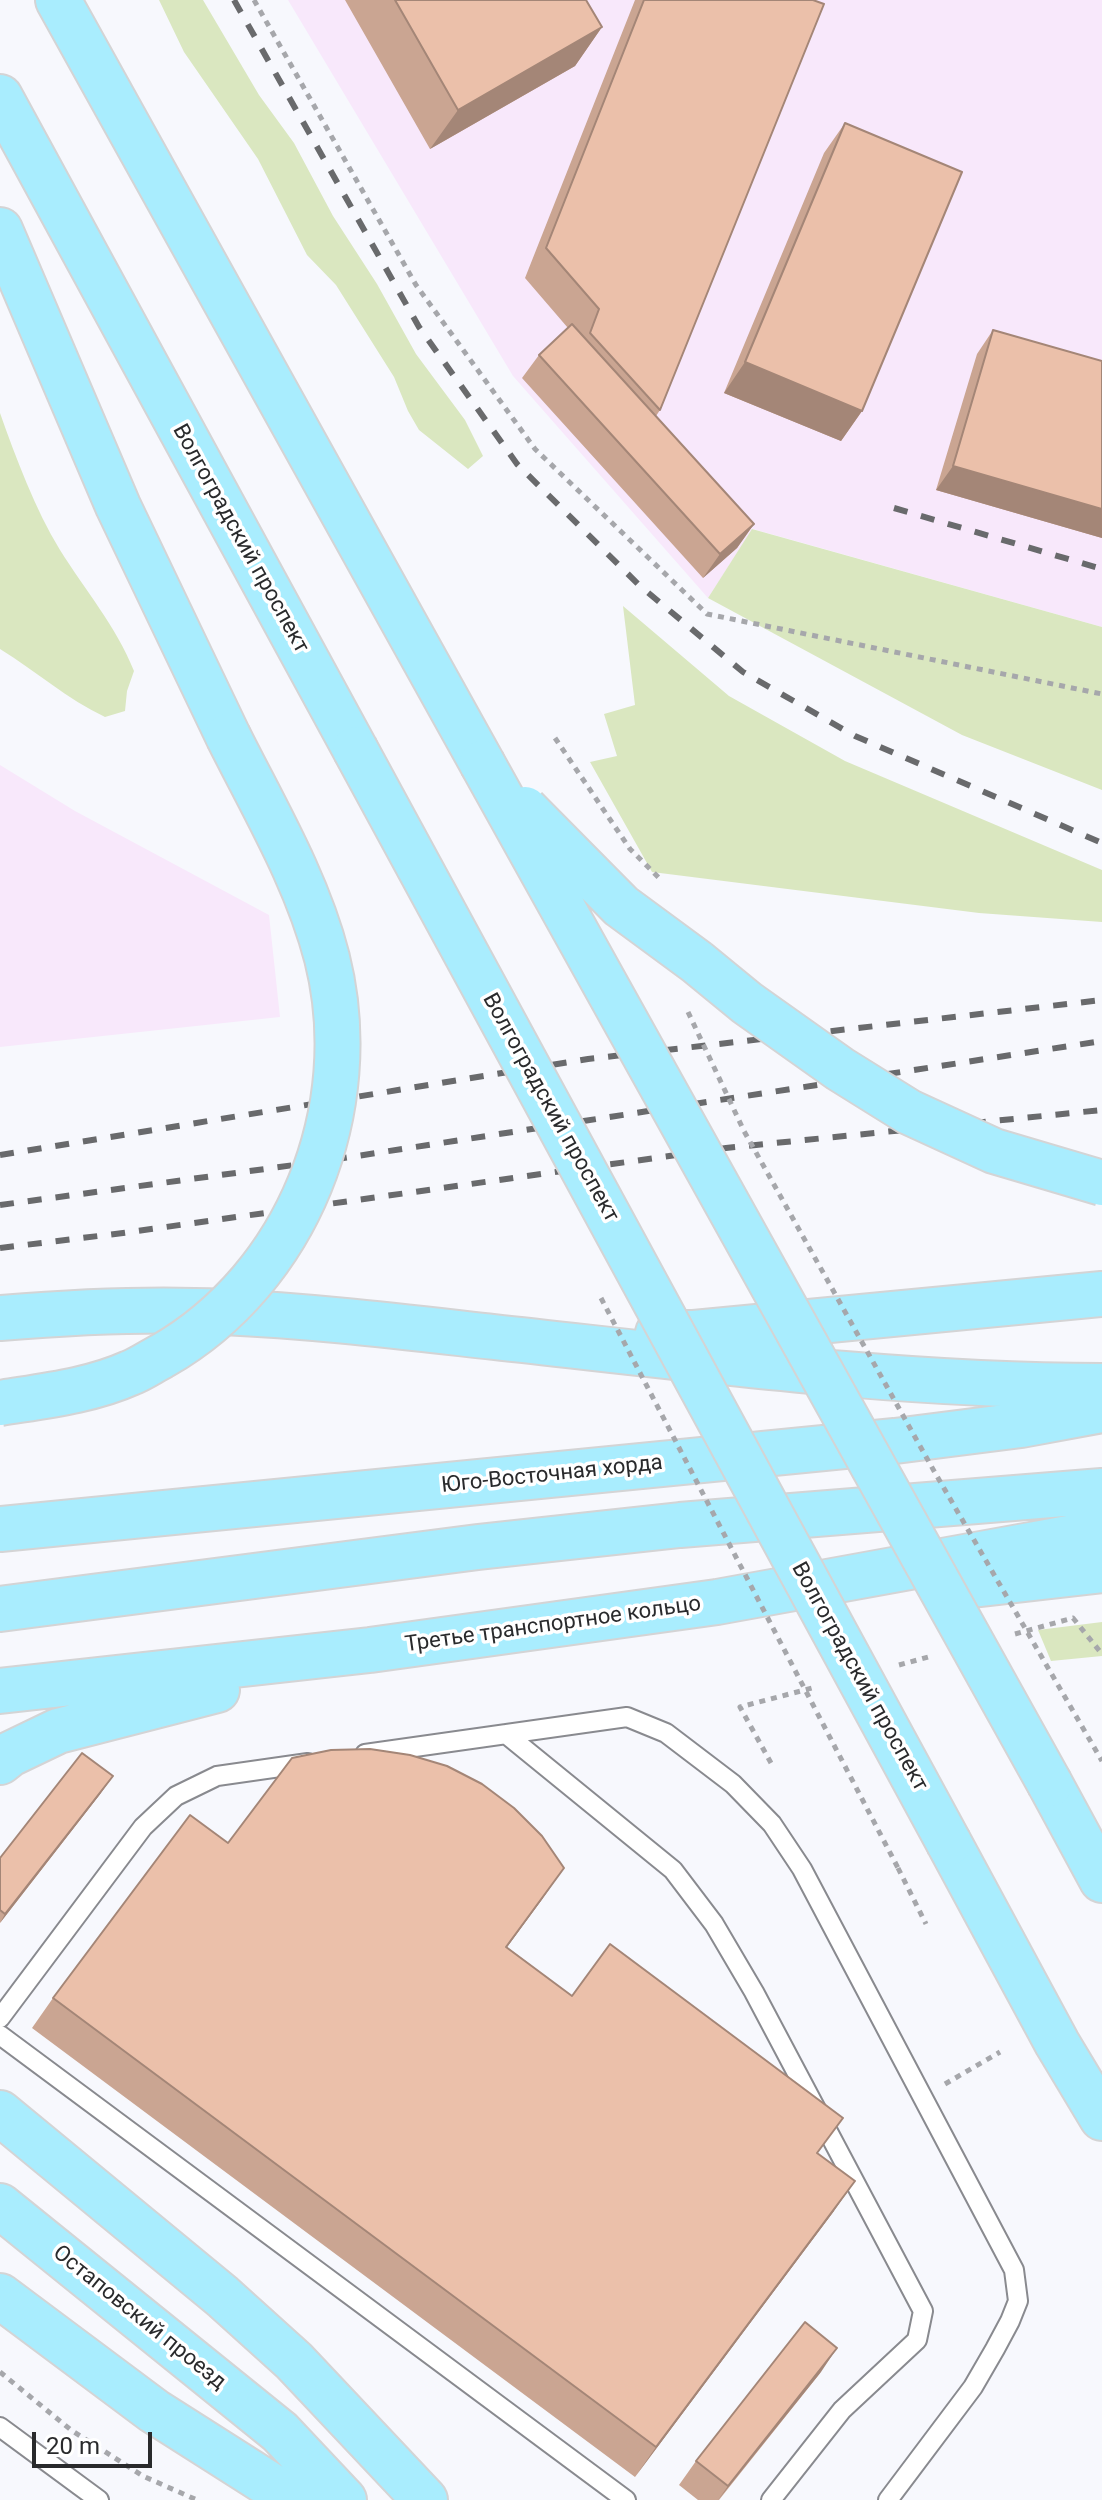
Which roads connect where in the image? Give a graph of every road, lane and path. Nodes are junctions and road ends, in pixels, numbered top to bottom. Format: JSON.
{"nodes":[{"id":1,"x":58,"y":0,"type":"edge"},
{"id":2,"x":254,"y":0,"type":"edge"},
{"id":3,"x":0,"y":97,"type":"edge"},
{"id":4,"x":0,"y":230,"type":"edge"},
{"id":5,"x":1102,"y":694,"type":"edge"},
{"id":6,"x":555,"y":738,"type":"dead end"},
{"id":7,"x":482,"y":763,"type":"junction"},
{"id":8,"x":662,"y":881,"type":"dead end"},
{"id":9,"x":687,"y":1009,"type":"dead end"},
{"id":10,"x":1102,"y":1183,"type":"edge"},
{"id":11,"x":596,"y":1289,"type":"dead end"},
{"id":12,"x":1102,"y":1294,"type":"edge"},
{"id":13,"x":0,"y":1318,"type":"edge"},
{"id":14,"x":339,"y":1320,"type":"junction"},
{"id":15,"x":1102,"y":1386,"type":"edge"},
{"id":16,"x":0,"y":1403,"type":"edge"},
{"id":17,"x":1102,"y":1410,"type":"edge"},
{"id":18,"x":1102,"y":1491,"type":"edge"},
{"id":19,"x":0,"y":1529,"type":"edge"},
{"id":20,"x":1102,"y":1532,"type":"edge"},
{"id":21,"x":1102,"y":1570,"type":"edge"},
{"id":22,"x":717,"y":1602,"type":"junction"},
{"id":23,"x":0,"y":1609,"type":"edge"},
{"id":24,"x":1012,"y":1634,"type":"dead end"},
{"id":25,"x":370,"y":1650,"type":"junction"},
{"id":26,"x":937,"y":1654,"type":"dead end"},
{"id":27,"x":1102,"y":1654,"type":"edge"},
{"id":28,"x":891,"y":1667,"type":"dead end"},
{"id":29,"x":831,"y":1683,"type":"dead end"},
{"id":30,"x":0,"y":1691,"type":"edge"},
{"id":31,"x":506,"y":1734,"type":"junction"},
{"id":32,"x":354,"y":1756,"type":"edge"},
{"id":33,"x":324,"y":1760,"type":"edge"},
{"id":34,"x":1102,"y":1761,"type":"edge"},
{"id":35,"x":0,"y":1762,"type":"edge"},
{"id":36,"x":771,"y":1763,"type":"dead end"},
{"id":37,"x":1102,"y":1880,"type":"edge"},
{"id":38,"x":926,"y":1924,"type":"dead end"},
{"id":39,"x":0,"y":2018,"type":"edge"},
{"id":40,"x":0,"y":2035,"type":"edge"},
{"id":41,"x":1000,"y":2052,"type":"dead end"},
{"id":42,"x":923,"y":2097,"type":"junction"},
{"id":43,"x":0,"y":2113,"type":"edge"},
{"id":44,"x":1102,"y":2118,"type":"edge"},
{"id":45,"x":0,"y":2206,"type":"edge"},
{"id":46,"x":0,"y":2296,"type":"edge"},
{"id":47,"x":0,"y":2372,"type":"edge"},
{"id":48,"x":0,"y":2427,"type":"edge"},
{"id":49,"x":99,"y":2500,"type":"edge"},
{"id":50,"x":197,"y":2500,"type":"edge"},
{"id":51,"x":294,"y":2500,"type":"edge"},
{"id":52,"x":344,"y":2500,"type":"edge"},
{"id":53,"x":425,"y":2500,"type":"edge"},
{"id":54,"x":626,"y":2500,"type":"edge"},
{"id":55,"x":771,"y":2500,"type":"edge"},
{"id":56,"x":888,"y":2500,"type":"edge"}],
"edges":[{"from":1,"to":7,"type":"main road"},
{"from":2,"to":5,"type":"path"},
{"from":3,"to":44,"type":"main road","name":"Волгоградский проспект","bridge":true},
{"from":4,"to":16,"type":"main road","bridge":true},
{"from":6,"to":8,"type":"path"},
{"from":7,"to":10,"type":"main road","bridge":true},
{"from":7,"to":37,"type":"main road","bridge":true},
{"from":9,"to":34,"type":"path","bridge":true},
{"from":11,"to":38,"type":"path","bridge":true},
{"from":12,"to":14,"type":"main road"},
{"from":13,"to":14,"type":"main road"},
{"from":14,"to":15,"type":"main road"},
{"from":17,"to":19,"type":"main road","name":"Юго-Восточная хорда"},
{"from":18,"to":23,"type":"main road"},
{"from":20,"to":22,"type":"main road","name":"Третье транспортное кольцо"},
{"from":21,"to":22,"type":"main road"},
{"from":22,"to":25,"type":"main road","name":"Третье транспортное кольцо"},
{"from":24,"to":27,"type":"path"},
{"from":25,"to":30,"type":"main road","name":"Третье транспортное кольцо"},
{"from":25,"to":35,"type":"main road"},
{"from":26,"to":28,"type":"path"},
{"from":29,"to":36,"type":"path"},
{"from":31,"to":32,"type":"lane"},
{"from":31,"to":42,"type":"lane"},
{"from":31,"to":55,"type":"lane"},
{"from":33,"to":39,"type":"lane"},
{"from":40,"to":54,"type":"lane"},
{"from":41,"to":42,"type":"path"},
{"from":42,"to":56,"type":"lane"},
{"from":43,"to":53,"type":"main road"},
{"from":45,"to":52,"type":"main road","name":"Остаповский проезд"},
{"from":46,"to":51,"type":"main road"},
{"from":47,"to":50,"type":"path"},
{"from":48,"to":49,"type":"lane"}]}
